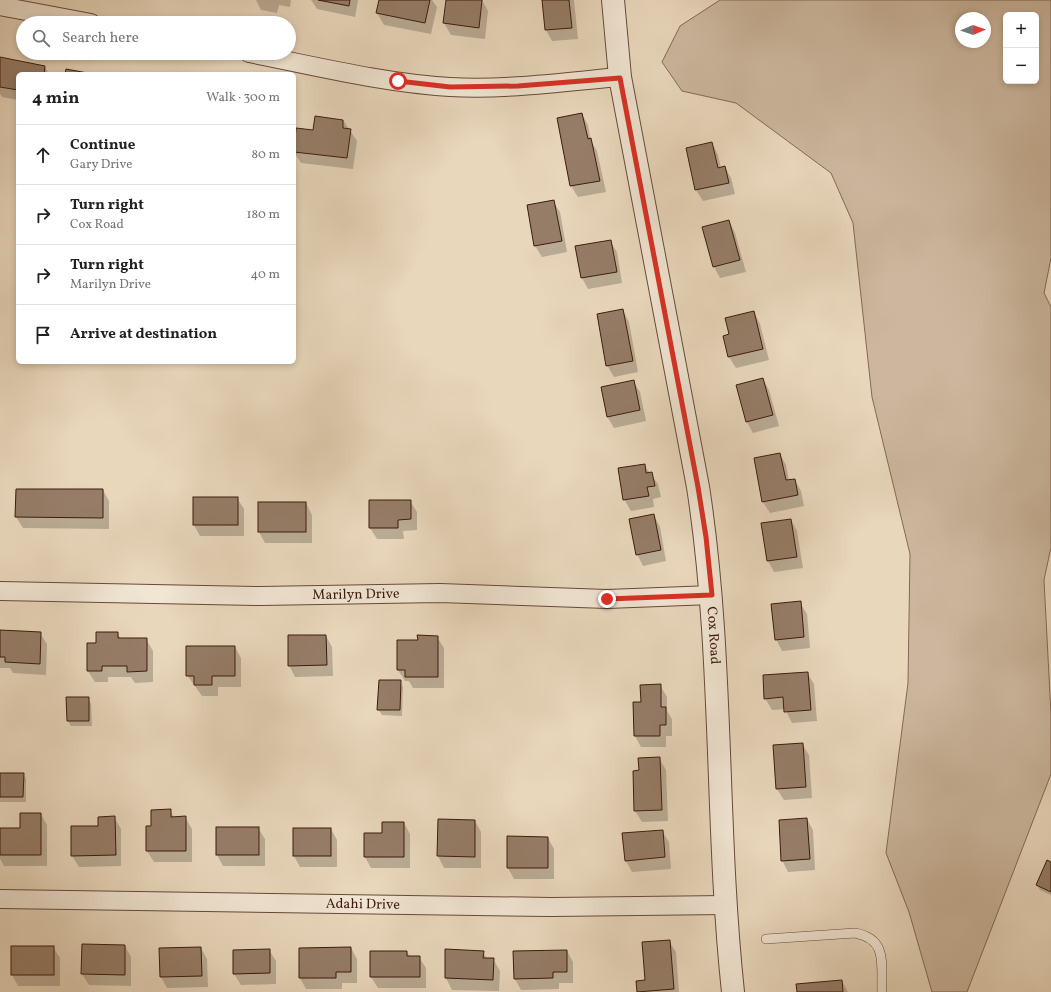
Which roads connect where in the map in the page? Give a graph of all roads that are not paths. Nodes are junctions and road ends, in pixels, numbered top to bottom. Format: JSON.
{"nodes":[{"id":1,"x":613,"y":0,"type":"edge"},
{"id":2,"x":0,"y":6,"type":"edge"},
{"id":3,"x":54,"y":16,"type":"edge"},
{"id":4,"x":286,"y":60,"type":"edge"},
{"id":5,"x":620,"y":78,"type":"junction"},
{"id":6,"x":0,"y":591,"type":"edge"},
{"id":7,"x":712,"y":595,"type":"junction"},
{"id":8,"x":0,"y":899,"type":"edge"},
{"id":9,"x":726,"y":905,"type":"junction"},
{"id":10,"x":766,"y":939,"type":"dead end"},
{"id":11,"x":733,"y":992,"type":"edge"},
{"id":12,"x":882,"y":992,"type":"edge"}],
"edges":[{"from":1,"to":5,"type":"street","name":"Cox Road"},
{"from":2,"to":3,"type":"street"},
{"from":4,"to":5,"type":"street"},
{"from":5,"to":7,"type":"street","name":"Cox Road"},
{"from":6,"to":7,"type":"street","name":"Marilyn Drive"},
{"from":7,"to":9,"type":"street","name":"Cox Road"},
{"from":8,"to":9,"type":"street","name":"Adahi Drive"},
{"from":9,"to":11,"type":"street","name":"Cox Road"},
{"from":10,"to":12,"type":"lane"}]}
